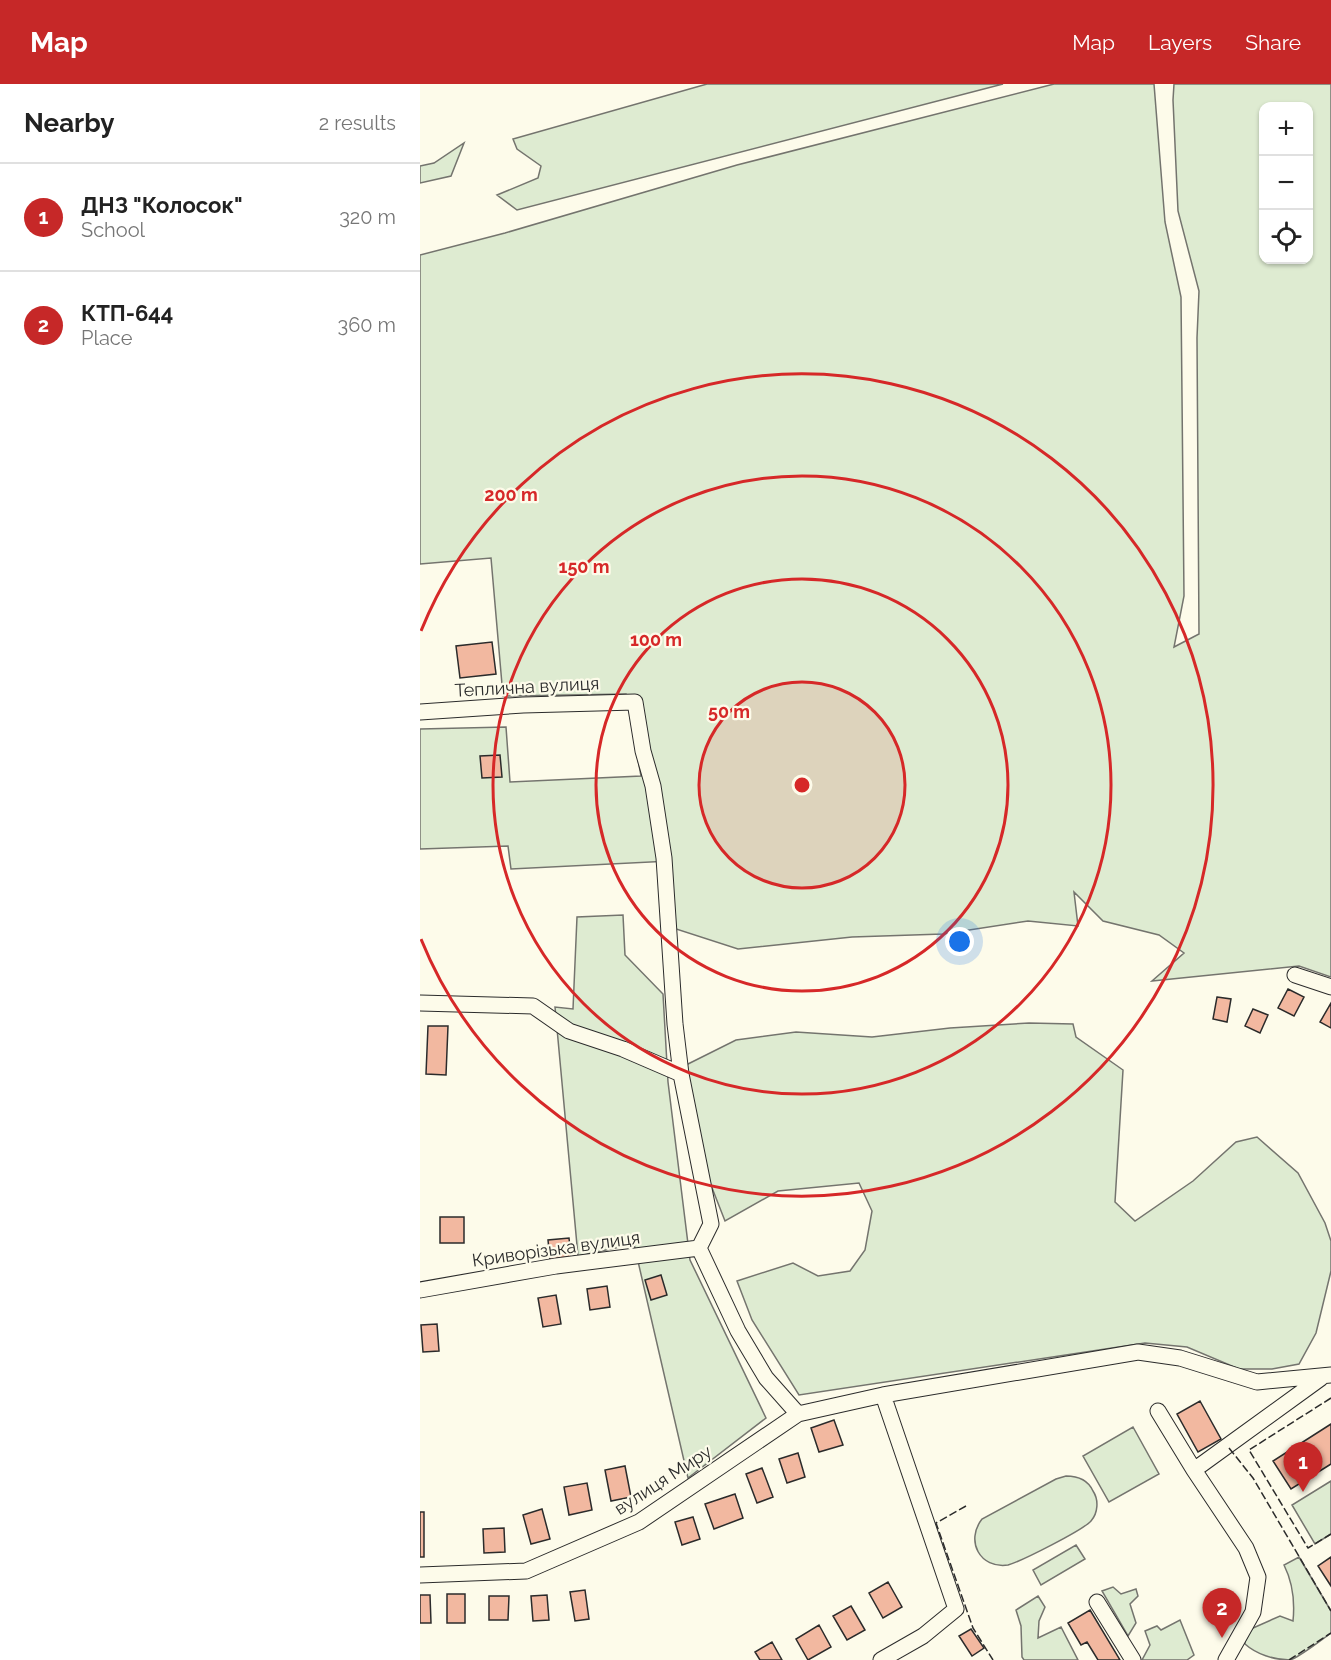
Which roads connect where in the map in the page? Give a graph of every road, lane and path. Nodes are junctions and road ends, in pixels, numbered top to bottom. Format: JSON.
{"nodes":[{"id":1,"x":420,"y":712,"type":"edge"},
{"id":2,"x":1295,"y":975,"type":"dead end"},
{"id":3,"x":1331,"y":987,"type":"edge"},
{"id":4,"x":420,"y":1003,"type":"edge"},
{"id":5,"x":681,"y":1074,"type":"junction"},
{"id":6,"x":699,"y":1248,"type":"junction"},
{"id":7,"x":420,"y":1290,"type":"edge"},
{"id":8,"x":1326,"y":1377,"type":"edge"},
{"id":9,"x":883,"y":1395,"type":"junction"},
{"id":10,"x":1158,"y":1410,"type":"dead end"},
{"id":11,"x":798,"y":1414,"type":"junction"},
{"id":12,"x":1194,"y":1470,"type":"junction"},
{"id":13,"x":420,"y":1575,"type":"edge"},
{"id":14,"x":1097,"y":1602,"type":"dead end"},
{"id":15,"x":881,"y":1660,"type":"edge"},
{"id":16,"x":1133,"y":1660,"type":"edge"},
{"id":17,"x":1226,"y":1660,"type":"edge"}],
"edges":[{"from":1,"to":5,"type":"street","name":"Теплична вулиця"},
{"from":2,"to":3,"type":"street"},
{"from":4,"to":5,"type":"street"},
{"from":5,"to":6,"type":"street"},
{"from":6,"to":7,"type":"street","name":"Криворізька вулиця"},
{"from":6,"to":11,"type":"street"},
{"from":8,"to":9,"type":"street","name":"вулиця Миру"},
{"from":8,"to":12,"type":"street"},
{"from":9,"to":11,"type":"street","name":"вулиця Миру"},
{"from":9,"to":15,"type":"street"},
{"from":10,"to":12,"type":"street"},
{"from":11,"to":13,"type":"street","name":"вулиця Миру"},
{"from":12,"to":17,"type":"street"},
{"from":14,"to":16,"type":"street"}]}
